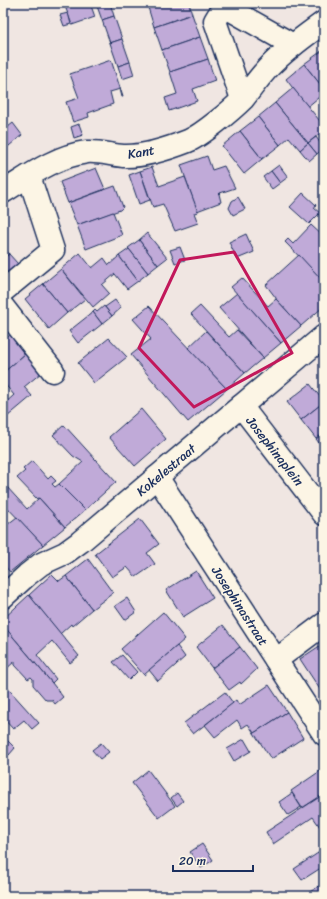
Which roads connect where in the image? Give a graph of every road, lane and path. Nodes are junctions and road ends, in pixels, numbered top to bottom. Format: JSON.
{"nodes":[{"id":1,"x":224,"y":4,"type":"edge"},
{"id":2,"x":324,"y":22,"type":"edge"},
{"id":3,"x":293,"y":45,"type":"junction"},
{"id":4,"x":242,"y":99,"type":"junction"},
{"id":5,"x":29,"y":176,"type":"junction"},
{"id":6,"x":3,"y":192,"type":"edge"},
{"id":7,"x":3,"y":291,"type":"edge"},
{"id":8,"x":3,"y":307,"type":"edge"},
{"id":9,"x":324,"y":336,"type":"edge"},
{"id":10,"x":53,"y":371,"type":"dead end"},
{"id":11,"x":240,"y":406,"type":"junction"},
{"id":12,"x":157,"y":477,"type":"junction"},
{"id":13,"x":324,"y":514,"type":"edge"},
{"id":14,"x":3,"y":597,"type":"edge"},
{"id":15,"x":324,"y":624,"type":"edge"},
{"id":16,"x":276,"y":660,"type":"junction"},
{"id":17,"x":324,"y":734,"type":"edge"}],
"edges":[{"from":1,"to":3,"type":"street"},
{"from":1,"to":4,"type":"street"},
{"from":2,"to":3,"type":"street","name":"Kant"},
{"from":3,"to":4,"type":"street","name":"Kant"},
{"from":4,"to":5,"type":"street","name":"Kant"},
{"from":5,"to":6,"type":"street","name":"Kant"},
{"from":5,"to":7,"type":"street"},
{"from":8,"to":10,"type":"street"},
{"from":9,"to":11,"type":"street","name":"Kokelestraat"},
{"from":11,"to":12,"type":"street","name":"Kokelestraat"},
{"from":11,"to":13,"type":"street","name":"Josephinaplein"},
{"from":12,"to":14,"type":"street","name":"Kokelestraat"},
{"from":12,"to":16,"type":"street","name":"Josephinastraat"},
{"from":15,"to":16,"type":"street"},
{"from":16,"to":17,"type":"street","name":"Josephinastraat"}]}
